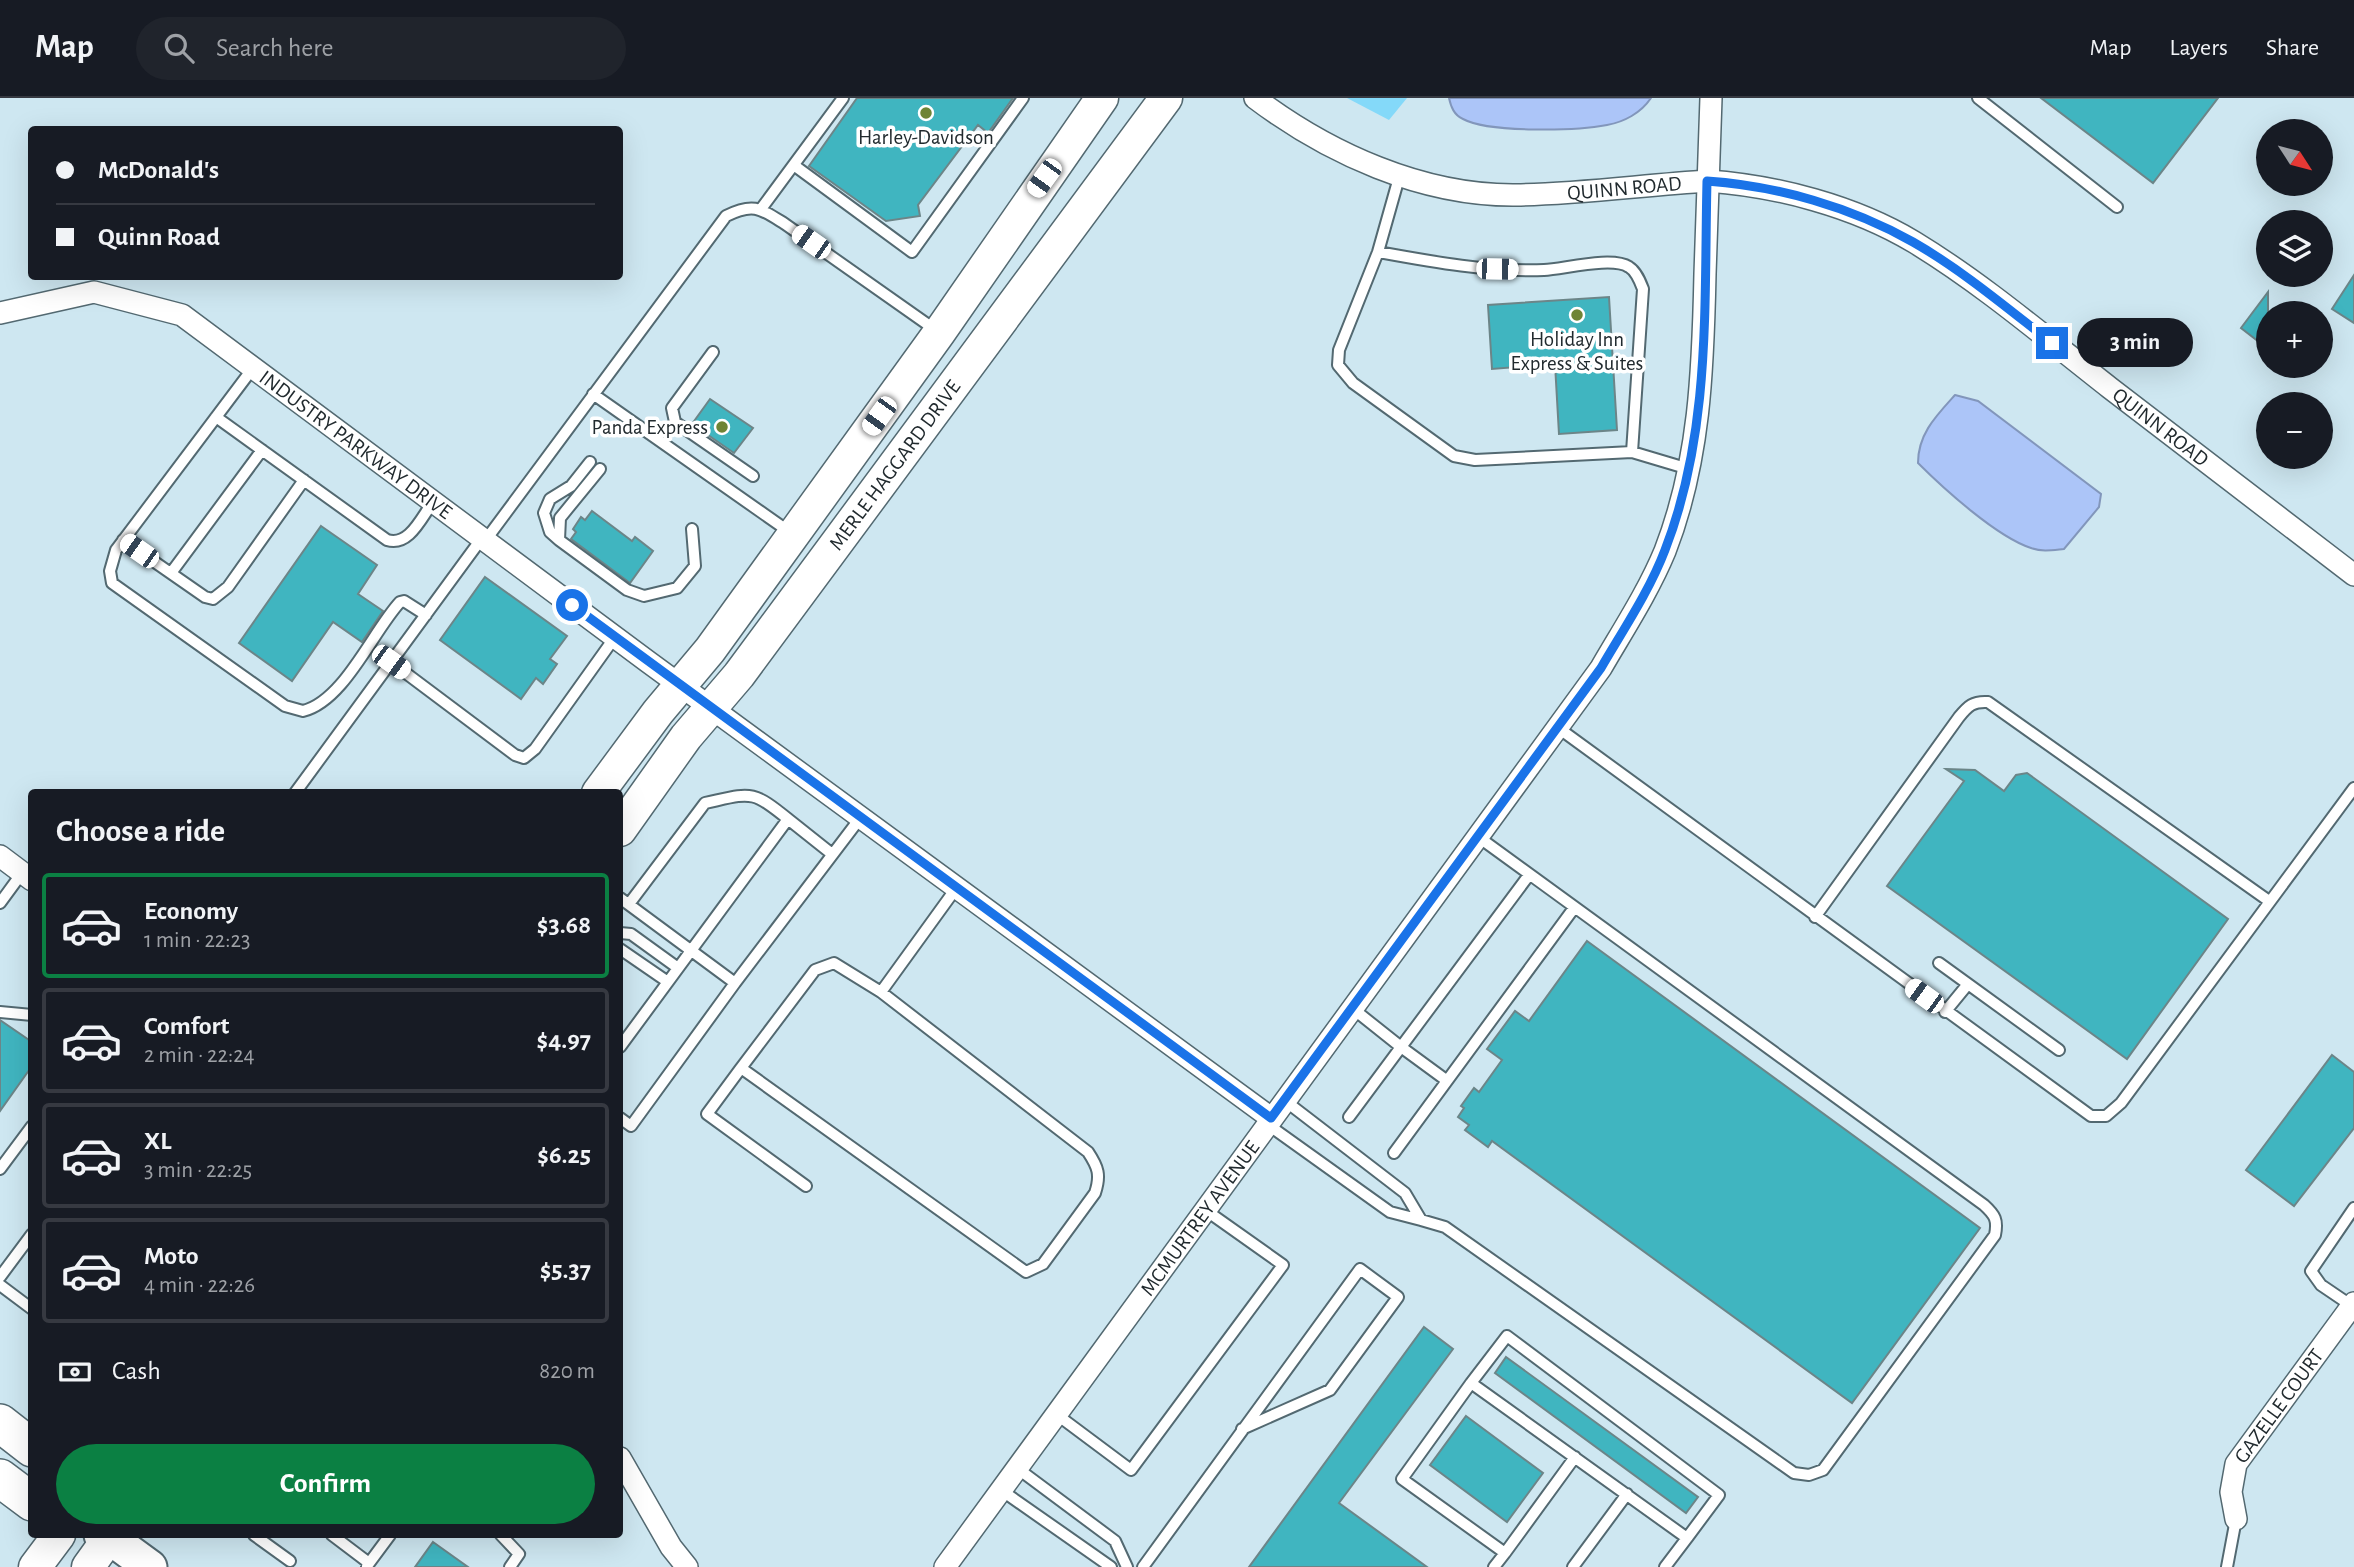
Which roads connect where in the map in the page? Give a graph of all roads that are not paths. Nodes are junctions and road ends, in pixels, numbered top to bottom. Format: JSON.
{"nodes":[{"id":1,"x":843,"y":98,"type":"edge"},
{"id":2,"x":1023,"y":98,"type":"edge"},
{"id":3,"x":1102,"y":98,"type":"edge"},
{"id":4,"x":1167,"y":98,"type":"edge"},
{"id":5,"x":1255,"y":98,"type":"edge"},
{"id":6,"x":1711,"y":98,"type":"edge"},
{"id":7,"x":1978,"y":98,"type":"edge"},
{"id":8,"x":795,"y":166,"type":"junction"},
{"id":9,"x":1400,"y":174,"type":"junction"},
{"id":10,"x":1707,"y":181,"type":"junction"},
{"id":11,"x":2117,"y":207,"type":"dead end"},
{"id":12,"x":761,"y":209,"type":"junction"},
{"id":13,"x":1378,"y":252,"type":"junction"},
{"id":14,"x":0,"y":313,"type":"edge"},
{"id":15,"x":939,"y":333,"type":"junction"},
{"id":16,"x":713,"y":352,"type":"dead end"},
{"id":17,"x":253,"y":368,"type":"junction"},
{"id":18,"x":593,"y":394,"type":"junction"},
{"id":19,"x":216,"y":417,"type":"junction"},
{"id":20,"x":262,"y":450,"type":"junction"},
{"id":21,"x":1632,"y":452,"type":"junction"},
{"id":22,"x":590,"y":462,"type":"dead end"},
{"id":23,"x":600,"y":469,"type":"dead end"},
{"id":24,"x":1689,"y":469,"type":"junction"},
{"id":25,"x":753,"y":476,"type":"dead end"},
{"id":26,"x":304,"y":480,"type":"junction"},
{"id":27,"x":433,"y":502,"type":"junction"},
{"id":28,"x":692,"y":529,"type":"dead end"},
{"id":29,"x":793,"y":535,"type":"junction"},
{"id":30,"x":484,"y":539,"type":"junction"},
{"id":31,"x":123,"y":540,"type":"junction"},
{"id":32,"x":559,"y":540,"type":"junction"},
{"id":33,"x":171,"y":573,"type":"junction"},
{"id":34,"x":2354,"y":575,"type":"edge"},
{"id":35,"x":426,"y":615,"type":"junction"},
{"id":36,"x":615,"y":637,"type":"junction"},
{"id":37,"x":391,"y":662,"type":"junction"},
{"id":38,"x":680,"y":684,"type":"junction"},
{"id":39,"x":712,"y":708,"type":"junction"},
{"id":40,"x":1558,"y":727,"type":"junction"},
{"id":41,"x":2354,"y":788,"type":"edge"},
{"id":42,"x":298,"y":789,"type":"edge"},
{"id":43,"x":601,"y":789,"type":"edge"},
{"id":44,"x":861,"y":817,"type":"junction"},
{"id":45,"x":788,"y":820,"type":"junction"},
{"id":46,"x":623,"y":826,"type":"edge"},
{"id":47,"x":1477,"y":836,"type":"junction"},
{"id":48,"x":832,"y":854,"type":"junction"},
{"id":49,"x":0,"y":856,"type":"edge"},
{"id":50,"x":1529,"y":875,"type":"junction"},
{"id":51,"x":27,"y":876,"type":"edge"},
{"id":52,"x":957,"y":887,"type":"junction"},
{"id":53,"x":624,"y":901,"type":"edge"},
{"id":54,"x":2269,"y":901,"type":"junction"},
{"id":55,"x":0,"y":903,"type":"edge"},
{"id":56,"x":1574,"y":908,"type":"junction"},
{"id":57,"x":1815,"y":917,"type":"junction"},
{"id":58,"x":623,"y":933,"type":"edge"},
{"id":59,"x":691,"y":950,"type":"junction"},
{"id":60,"x":623,"y":951,"type":"edge"},
{"id":61,"x":1938,"y":963,"type":"dead end"},
{"id":62,"x":678,"y":968,"type":"junction"},
{"id":63,"x":668,"y":982,"type":"junction"},
{"id":64,"x":735,"y":983,"type":"junction"},
{"id":65,"x":1968,"y":984,"type":"junction"},
{"id":66,"x":881,"y":992,"type":"junction"},
{"id":67,"x":1352,"y":1008,"type":"junction"},
{"id":68,"x":0,"y":1012,"type":"edge"},
{"id":69,"x":1945,"y":1012,"type":"junction"},
{"id":70,"x":28,"y":1016,"type":"edge"},
{"id":71,"x":623,"y":1043,"type":"edge"},
{"id":72,"x":1401,"y":1047,"type":"junction"},
{"id":73,"x":2059,"y":1050,"type":"dead end"},
{"id":74,"x":741,"y":1069,"type":"junction"},
{"id":75,"x":1446,"y":1080,"type":"junction"},
{"id":76,"x":1274,"y":1114,"type":"junction"},
{"id":77,"x":1349,"y":1117,"type":"dead end"},
{"id":78,"x":623,"y":1120,"type":"edge"},
{"id":79,"x":28,"y":1131,"type":"edge"},
{"id":80,"x":1394,"y":1153,"type":"dead end"},
{"id":81,"x":0,"y":1169,"type":"edge"},
{"id":82,"x":806,"y":1186,"type":"dead end"},
{"id":83,"x":2354,"y":1208,"type":"edge"},
{"id":84,"x":1204,"y":1209,"type":"junction"},
{"id":85,"x":1421,"y":1220,"type":"junction"},
{"id":86,"x":28,"y":1239,"type":"edge"},
{"id":87,"x":0,"y":1277,"type":"edge"},
{"id":88,"x":0,"y":1285,"type":"edge"},
{"id":89,"x":2353,"y":1304,"type":"edge"},
{"id":90,"x":28,"y":1305,"type":"edge"},
{"id":91,"x":1471,"y":1383,"type":"junction"},
{"id":92,"x":1056,"y":1414,"type":"junction"},
{"id":93,"x":0,"y":1423,"type":"edge"},
{"id":94,"x":1242,"y":1429,"type":"junction"},
{"id":95,"x":28,"y":1445,"type":"edge"},
{"id":96,"x":1575,"y":1457,"type":"junction"},
{"id":97,"x":623,"y":1463,"type":"edge"},
{"id":98,"x":1017,"y":1468,"type":"junction"},
{"id":99,"x":0,"y":1478,"type":"edge"},
{"id":100,"x":1001,"y":1490,"type":"junction"},
{"id":101,"x":1627,"y":1494,"type":"junction"},
{"id":102,"x":28,"y":1499,"type":"edge"},
{"id":103,"x":2236,"y":1520,"type":"joint"},
{"id":104,"x":57,"y":1538,"type":"edge"},
{"id":105,"x":105,"y":1538,"type":"edge"},
{"id":106,"x":111,"y":1538,"type":"edge"},
{"id":107,"x":258,"y":1538,"type":"edge"},
{"id":108,"x":335,"y":1538,"type":"edge"},
{"id":109,"x":388,"y":1538,"type":"edge"},
{"id":110,"x":504,"y":1538,"type":"edge"},
{"id":111,"x":1687,"y":1538,"type":"junction"},
{"id":112,"x":1504,"y":1553,"type":"junction"},
{"id":113,"x":290,"y":1561,"type":"dead end"},
{"id":114,"x":368,"y":1565,"type":"edge"},
{"id":115,"x":35,"y":1567,"type":"edge"},
{"id":116,"x":88,"y":1567,"type":"edge"},
{"id":117,"x":150,"y":1567,"type":"edge"},
{"id":118,"x":510,"y":1567,"type":"edge"},
{"id":119,"x":687,"y":1567,"type":"edge"},
{"id":120,"x":945,"y":1567,"type":"edge"},
{"id":121,"x":1111,"y":1567,"type":"edge"},
{"id":122,"x":1127,"y":1567,"type":"edge"},
{"id":123,"x":1143,"y":1567,"type":"edge"},
{"id":124,"x":1494,"y":1567,"type":"edge"},
{"id":125,"x":1573,"y":1567,"type":"edge"},
{"id":126,"x":1665,"y":1567,"type":"edge"},
{"id":127,"x":2227,"y":1567,"type":"edge"}],
"edges":[{"from":1,"to":8,"type":"lane"},
{"from":2,"to":8,"type":"lane"},
{"from":3,"to":15,"type":"main road","name":"MERLE HAGGARD DRIVE"},
{"from":4,"to":39,"type":"main road","name":"MERLE HAGGARD DRIVE"},
{"from":5,"to":9,"type":"street","name":"QUINN ROAD"},
{"from":6,"to":10,"type":"street","name":"MCMURTREY AVENUE"},
{"from":7,"to":11,"type":"lane"},
{"from":8,"to":12,"type":"lane"},
{"from":9,"to":10,"type":"street","name":"QUINN ROAD"},
{"from":9,"to":13,"type":"lane"},
{"from":10,"to":24,"type":"street","name":"MCMURTREY AVENUE"},
{"from":10,"to":34,"type":"street","name":"QUINN ROAD"},
{"from":12,"to":15,"type":"lane"},
{"from":12,"to":18,"type":"lane"},
{"from":13,"to":21,"type":"lane"},
{"from":13,"to":21,"type":"lane"},
{"from":14,"to":17,"type":"street","name":"INDUSTRY PARKWAY DRIVE"},
{"from":15,"to":29,"type":"main road","name":"MERLE HAGGARD DRIVE"},
{"from":16,"to":25,"type":"lane"},
{"from":17,"to":19,"type":"lane"},
{"from":17,"to":27,"type":"street","name":"INDUSTRY PARKWAY DRIVE"},
{"from":18,"to":29,"type":"lane"},
{"from":18,"to":30,"type":"lane"},
{"from":19,"to":20,"type":"lane"},
{"from":19,"to":31,"type":"lane"},
{"from":20,"to":26,"type":"lane"},
{"from":20,"to":33,"type":"lane"},
{"from":21,"to":24,"type":"lane"},
{"from":22,"to":32,"type":"lane"},
{"from":23,"to":32,"type":"lane"},
{"from":24,"to":40,"type":"street","name":"MCMURTREY AVENUE"},
{"from":26,"to":27,"type":"lane"},
{"from":26,"to":33,"type":"lane"},
{"from":27,"to":30,"type":"street","name":"INDUSTRY PARKWAY DRIVE"},
{"from":28,"to":32,"type":"lane"},
{"from":29,"to":38,"type":"main road","name":"MERLE HAGGARD DRIVE"},
{"from":30,"to":35,"type":"lane"},
{"from":30,"to":36,"type":"street","name":"INDUSTRY PARKWAY DRIVE"},
{"from":31,"to":33,"type":"lane"},
{"from":31,"to":35,"type":"lane"},
{"from":35,"to":37,"type":"lane"},
{"from":36,"to":37,"type":"lane"},
{"from":36,"to":38,"type":"street","name":"INDUSTRY PARKWAY DRIVE"},
{"from":37,"to":42,"type":"lane"},
{"from":38,"to":39,"type":"street","name":"INDUSTRY PARKWAY DRIVE"},
{"from":38,"to":43,"type":"main road","name":"MERLE HAGGARD DRIVE"},
{"from":39,"to":44,"type":"street","name":"INDUSTRY PARKWAY DRIVE"},
{"from":39,"to":46,"type":"main road","name":"MERLE HAGGARD DRIVE"},
{"from":40,"to":47,"type":"street","name":"MCMURTREY AVENUE"},
{"from":40,"to":57,"type":"lane"},
{"from":41,"to":54,"type":"lane"},
{"from":44,"to":48,"type":"lane"},
{"from":44,"to":52,"type":"street","name":"INDUSTRY PARKWAY DRIVE"},
{"from":45,"to":48,"type":"lane"},
{"from":45,"to":53,"type":"lane"},
{"from":45,"to":59,"type":"lane"},
{"from":47,"to":50,"type":"lane"},
{"from":47,"to":67,"type":"street","name":"MCMURTREY AVENUE"},
{"from":48,"to":64,"type":"lane"},
{"from":49,"to":51,"type":"street"},
{"from":50,"to":56,"type":"lane"},
{"from":50,"to":72,"type":"lane"},
{"from":51,"to":55,"type":"lane"},
{"from":52,"to":66,"type":"lane"},
{"from":52,"to":76,"type":"street","name":"INDUSTRY PARKWAY DRIVE"},
{"from":53,"to":59,"type":"lane"},
{"from":54,"to":57,"type":"lane"},
{"from":54,"to":69,"type":"lane"},
{"from":56,"to":75,"type":"lane"},
{"from":56,"to":85,"type":"lane"},
{"from":57,"to":69,"type":"lane"},
{"from":58,"to":62,"type":"lane"},
{"from":59,"to":62,"type":"lane"},
{"from":59,"to":64,"type":"lane"},
{"from":60,"to":63,"type":"lane"},
{"from":61,"to":65,"type":"lane"},
{"from":62,"to":63,"type":"lane"},
{"from":63,"to":71,"type":"lane"},
{"from":64,"to":78,"type":"lane"},
{"from":65,"to":69,"type":"lane"},
{"from":65,"to":73,"type":"lane"},
{"from":66,"to":74,"type":"lane"},
{"from":66,"to":74,"type":"lane"},
{"from":67,"to":72,"type":"lane"},
{"from":67,"to":76,"type":"street","name":"MCMURTREY AVENUE"},
{"from":68,"to":70,"type":"lane"},
{"from":72,"to":75,"type":"lane"},
{"from":72,"to":77,"type":"lane"},
{"from":74,"to":82,"type":"lane"},
{"from":75,"to":80,"type":"lane"},
{"from":76,"to":84,"type":"street","name":"MCMURTREY AVENUE"},
{"from":76,"to":85,"type":"lane"},
{"from":76,"to":85,"type":"lane"},
{"from":79,"to":81,"type":"lane"},
{"from":83,"to":89,"type":"lane"},
{"from":84,"to":92,"type":"street","name":"MCMURTREY AVENUE"},
{"from":84,"to":92,"type":"lane"},
{"from":86,"to":87,"type":"lane"},
{"from":88,"to":90,"type":"lane"},
{"from":89,"to":103,"type":"street","name":"GAZELLE COURT"},
{"from":91,"to":96,"type":"lane"},
{"from":91,"to":111,"type":"lane"},
{"from":91,"to":112,"type":"lane"},
{"from":92,"to":98,"type":"street","name":"MCMURTREY AVENUE"},
{"from":93,"to":95,"type":"highway"},
{"from":94,"to":94,"type":"lane"},
{"from":94,"to":123,"type":"lane"},
{"from":96,"to":101,"type":"lane"},
{"from":96,"to":112,"type":"lane"},
{"from":97,"to":119,"type":"street"},
{"from":98,"to":100,"type":"street","name":"MCMURTREY AVENUE"},
{"from":98,"to":122,"type":"lane"},
{"from":99,"to":102,"type":"highway"},
{"from":100,"to":120,"type":"street","name":"MCMURTREY AVENUE"},
{"from":100,"to":121,"type":"lane"},
{"from":101,"to":111,"type":"lane"},
{"from":101,"to":125,"type":"lane"},
{"from":103,"to":127,"type":"lane"},
{"from":104,"to":115,"type":"main road"},
{"from":105,"to":116,"type":"main road"},
{"from":106,"to":117,"type":"highway"},
{"from":107,"to":113,"type":"lane"},
{"from":108,"to":114,"type":"lane"},
{"from":109,"to":114,"type":"lane"},
{"from":110,"to":118,"type":"lane"},
{"from":111,"to":126,"type":"lane"},
{"from":112,"to":124,"type":"lane"}]}
